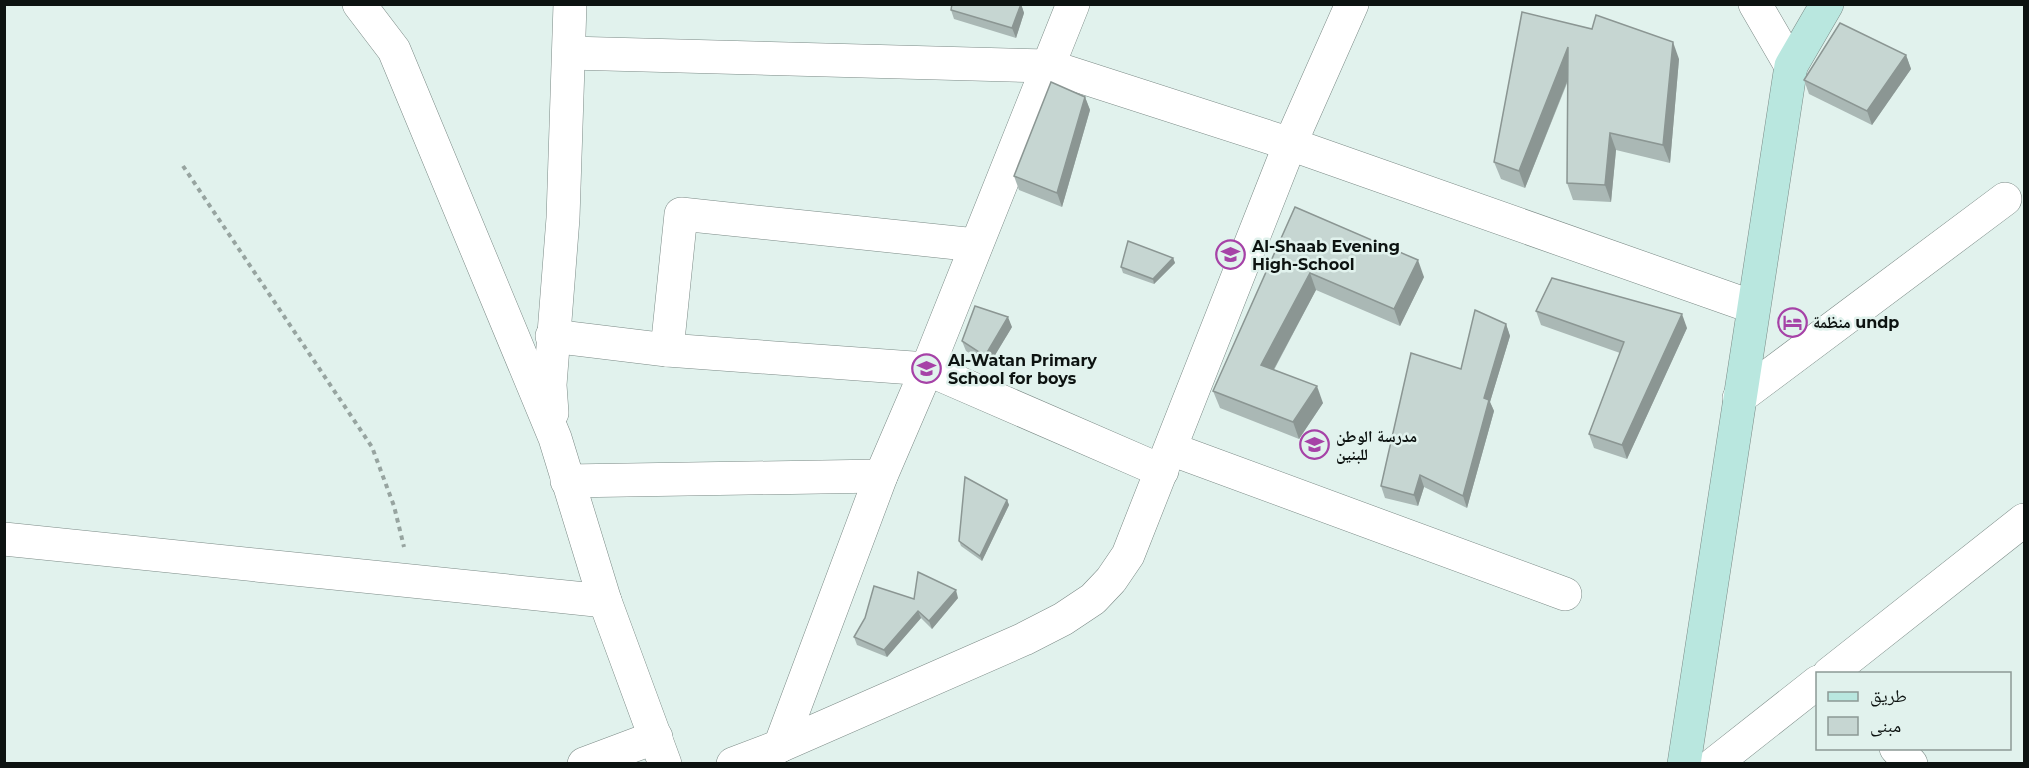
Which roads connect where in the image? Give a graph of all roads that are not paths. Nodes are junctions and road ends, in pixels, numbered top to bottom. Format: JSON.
{"nodes":[{"id":1,"x":359,"y":4,"type":"edge"},
{"id":2,"x":570,"y":4,"type":"edge"},
{"id":3,"x":1073,"y":4,"type":"edge"},
{"id":4,"x":1352,"y":4,"type":"edge"},
{"id":5,"x":1755,"y":4,"type":"edge"},
{"id":6,"x":1827,"y":4,"type":"edge"},
{"id":7,"x":569,"y":53,"type":"junction"},
{"id":8,"x":1048,"y":66,"type":"junction"},
{"id":9,"x":1791,"y":66,"type":"junction"},
{"id":10,"x":1290,"y":144,"type":"junction"},
{"id":11,"x":2005,"y":199,"type":"dead end"},
{"id":12,"x":976,"y":245,"type":"junction"},
{"id":13,"x":1753,"y":307,"type":"junction"},
{"id":14,"x":552,"y":336,"type":"junction"},
{"id":15,"x":668,"y":350,"type":"junction"},
{"id":16,"x":927,"y":369,"type":"junction"},
{"id":17,"x":1739,"y":398,"type":"junction"},
{"id":18,"x":555,"y":438,"type":"junction"},
{"id":19,"x":1166,"y":460,"type":"junction"},
{"id":20,"x":881,"y":476,"type":"junction"},
{"id":21,"x":567,"y":482,"type":"junction"},
{"id":22,"x":2025,"y":520,"type":"edge"},
{"id":23,"x":4,"y":539,"type":"edge"},
{"id":24,"x":1565,"y":594,"type":"dead end"},
{"id":25,"x":605,"y":601,"type":"junction"},
{"id":26,"x":1832,"y":672,"type":"edge"},
{"id":27,"x":1816,"y":684,"type":"edge"},
{"id":28,"x":780,"y":746,"type":"junction"},
{"id":29,"x":660,"y":750,"type":"edge"},
{"id":30,"x":1898,"y":750,"type":"edge"},
{"id":31,"x":584,"y":764,"type":"edge"},
{"id":32,"x":733,"y":764,"type":"edge"},
{"id":33,"x":1684,"y":764,"type":"edge"},
{"id":34,"x":1714,"y":764,"type":"edge"},
{"id":35,"x":1911,"y":764,"type":"edge"}],
"edges":[{"from":1,"to":18,"type":"street"},
{"from":2,"to":7,"type":"street"},
{"from":3,"to":8,"type":"street"},
{"from":4,"to":10,"type":"street"},
{"from":5,"to":9,"type":"street"},
{"from":6,"to":9,"type":"main road"},
{"from":7,"to":8,"type":"street"},
{"from":7,"to":14,"type":"street"},
{"from":8,"to":10,"type":"street"},
{"from":8,"to":12,"type":"street"},
{"from":9,"to":13,"type":"main road"},
{"from":10,"to":13,"type":"street"},
{"from":10,"to":19,"type":"street"},
{"from":11,"to":17,"type":"street"},
{"from":12,"to":15,"type":"street"},
{"from":12,"to":16,"type":"street"},
{"from":13,"to":17,"type":"main road"},
{"from":14,"to":15,"type":"street"},
{"from":14,"to":18,"type":"street"},
{"from":15,"to":16,"type":"street"},
{"from":16,"to":19,"type":"street"},
{"from":16,"to":20,"type":"street"},
{"from":17,"to":33,"type":"main road"},
{"from":18,"to":21,"type":"street"},
{"from":19,"to":24,"type":"street"},
{"from":19,"to":28,"type":"street"},
{"from":20,"to":21,"type":"street"},
{"from":20,"to":28,"type":"street"},
{"from":21,"to":25,"type":"street"},
{"from":22,"to":26,"type":"street"},
{"from":23,"to":25,"type":"street"},
{"from":25,"to":29,"type":"street"},
{"from":27,"to":34,"type":"street"},
{"from":28,"to":32,"type":"street"},
{"from":29,"to":31,"type":"street"},
{"from":30,"to":35,"type":"street"}]}
